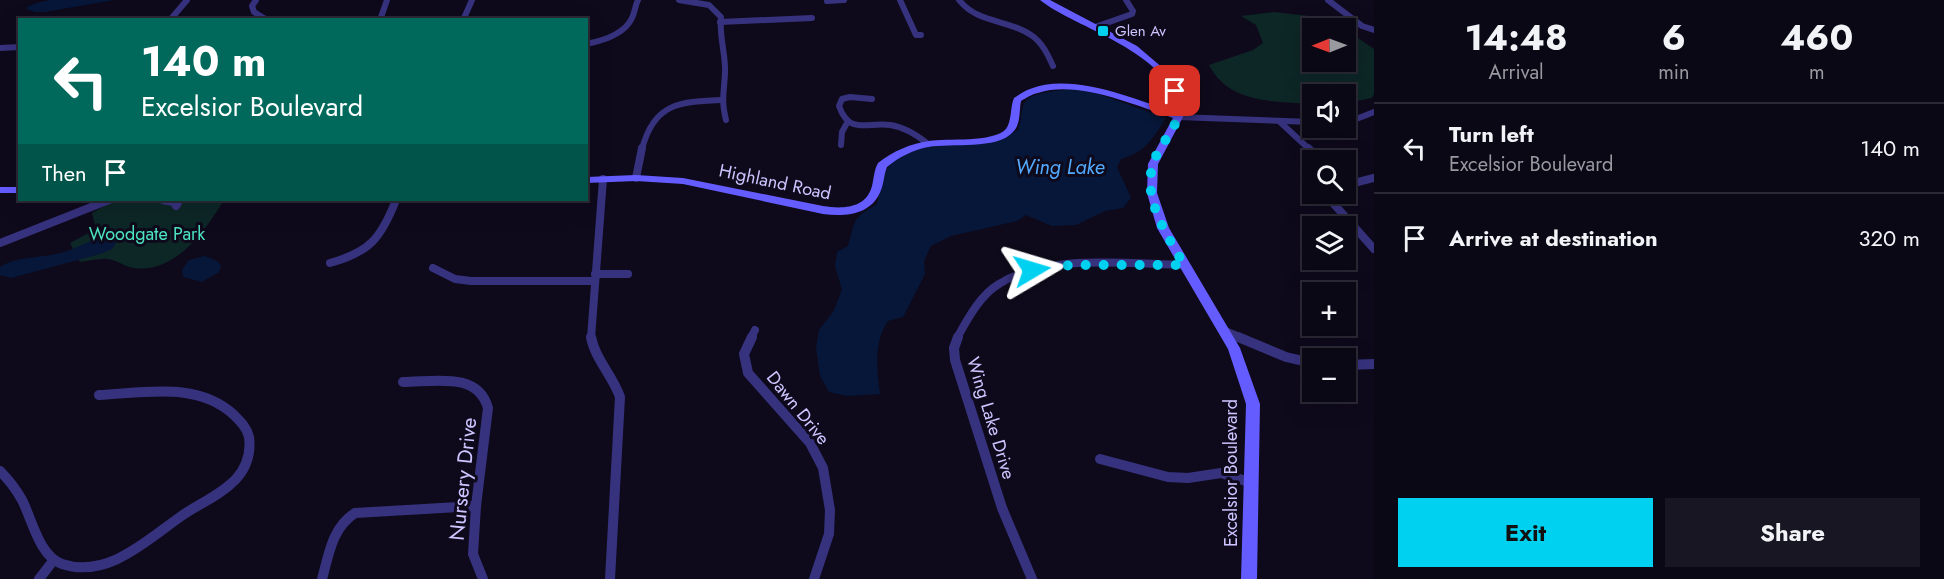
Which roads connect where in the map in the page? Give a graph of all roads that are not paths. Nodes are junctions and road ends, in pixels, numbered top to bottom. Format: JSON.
{"nodes":[{"id":1,"x":188,"y":0,"type":"edge"},
{"id":2,"x":256,"y":0,"type":"edge"},
{"id":3,"x":387,"y":0,"type":"edge"},
{"id":4,"x":472,"y":0,"type":"edge"},
{"id":5,"x":638,"y":0,"type":"edge"},
{"id":6,"x":679,"y":0,"type":"edge"},
{"id":7,"x":844,"y":0,"type":"edge"},
{"id":8,"x":900,"y":0,"type":"edge"},
{"id":9,"x":959,"y":0,"type":"edge"},
{"id":10,"x":1044,"y":0,"type":"edge"},
{"id":11,"x":1125,"y":0,"type":"edge"},
{"id":12,"x":1328,"y":0,"type":"edge"},
{"id":13,"x":827,"y":1,"type":"edge"},
{"id":14,"x":172,"y":18,"type":"edge"},
{"id":15,"x":264,"y":18,"type":"edge"},
{"id":16,"x":381,"y":18,"type":"edge"},
{"id":17,"x":464,"y":18,"type":"dead end"},
{"id":18,"x":812,"y":18,"type":"dead end"},
{"id":19,"x":720,"y":22,"type":"junction"},
{"id":20,"x":1095,"y":27,"type":"junction"},
{"id":21,"x":1372,"y":30,"type":"edge"},
{"id":22,"x":921,"y":35,"type":"dead end"},
{"id":23,"x":588,"y":44,"type":"edge"},
{"id":24,"x":18,"y":46,"type":"edge"},
{"id":25,"x":0,"y":48,"type":"edge"},
{"id":26,"x":1053,"y":66,"type":"dead end"},
{"id":27,"x":872,"y":99,"type":"dead end"},
{"id":28,"x":721,"y":100,"type":"junction"},
{"id":29,"x":1374,"y":112,"type":"edge"},
{"id":30,"x":1178,"y":117,"type":"junction"},
{"id":31,"x":1356,"y":119,"type":"edge"},
{"id":32,"x":726,"y":120,"type":"dead end"},
{"id":33,"x":1279,"y":121,"type":"junction"},
{"id":34,"x":1302,"y":122,"type":"edge"},
{"id":35,"x":847,"y":123,"type":"junction"},
{"id":36,"x":928,"y":144,"type":"junction"},
{"id":37,"x":842,"y":146,"type":"dead end"},
{"id":38,"x":1310,"y":150,"type":"edge"},
{"id":39,"x":636,"y":178,"type":"junction"},
{"id":40,"x":1374,"y":178,"type":"edge"},
{"id":41,"x":603,"y":179,"type":"junction"},
{"id":42,"x":588,"y":180,"type":"edge"},
{"id":43,"x":1356,"y":182,"type":"edge"},
{"id":44,"x":0,"y":190,"type":"edge"},
{"id":45,"x":18,"y":190,"type":"edge"},
{"id":46,"x":106,"y":201,"type":"edge"},
{"id":47,"x":170,"y":201,"type":"edge"},
{"id":48,"x":396,"y":201,"type":"edge"},
{"id":49,"x":1334,"y":204,"type":"edge"},
{"id":50,"x":176,"y":206,"type":"dead end"},
{"id":51,"x":0,"y":243,"type":"edge"},
{"id":52,"x":1374,"y":249,"type":"edge"},
{"id":53,"x":330,"y":263,"type":"dead end"},
{"id":54,"x":1184,"y":265,"type":"junction"},
{"id":55,"x":433,"y":268,"type":"dead end"},
{"id":56,"x":628,"y":274,"type":"dead end"},
{"id":57,"x":595,"y":278,"type":"junction"},
{"id":58,"x":755,"y":330,"type":"dead end"},
{"id":59,"x":1225,"y":331,"type":"junction"},
{"id":60,"x":1302,"y":361,"type":"edge"},
{"id":61,"x":1374,"y":364,"type":"edge"},
{"id":62,"x":1356,"y":365,"type":"edge"},
{"id":63,"x":403,"y":382,"type":"dead end"},
{"id":64,"x":99,"y":394,"type":"dead end"},
{"id":65,"x":1100,"y":459,"type":"dead end"},
{"id":66,"x":0,"y":471,"type":"edge"},
{"id":67,"x":1252,"y":483,"type":"junction"},
{"id":68,"x":476,"y":506,"type":"junction"},
{"id":69,"x":54,"y":561,"type":"junction"},
{"id":70,"x":39,"y":579,"type":"edge"},
{"id":71,"x":322,"y":579,"type":"edge"},
{"id":72,"x":483,"y":579,"type":"edge"},
{"id":73,"x":610,"y":579,"type":"edge"},
{"id":74,"x":814,"y":579,"type":"edge"},
{"id":75,"x":1032,"y":579,"type":"edge"},
{"id":76,"x":1249,"y":579,"type":"edge"}],
"edges":[{"from":1,"to":14,"type":"street"},
{"from":2,"to":15,"type":"street"},
{"from":3,"to":16,"type":"street"},
{"from":4,"to":17,"type":"street"},
{"from":5,"to":23,"type":"street"},
{"from":6,"to":19,"type":"street"},
{"from":7,"to":13,"type":"street"},
{"from":8,"to":22,"type":"street"},
{"from":9,"to":26,"type":"street"},
{"from":10,"to":20,"type":"main road"},
{"from":11,"to":20,"type":"street"},
{"from":12,"to":21,"type":"street"},
{"from":18,"to":19,"type":"street"},
{"from":19,"to":28,"type":"street"},
{"from":20,"to":30,"type":"main road"},
{"from":24,"to":25,"type":"street"},
{"from":27,"to":35,"type":"street"},
{"from":28,"to":32,"type":"street"},
{"from":28,"to":39,"type":"street"},
{"from":29,"to":31,"type":"street"},
{"from":30,"to":33,"type":"street"},
{"from":30,"to":36,"type":"main road","name":"Highland Road"},
{"from":30,"to":54,"type":"main road","name":"Excelsior Boulevard"},
{"from":33,"to":34,"type":"street"},
{"from":33,"to":38,"type":"street"},
{"from":35,"to":36,"type":"street"},
{"from":35,"to":37,"type":"street"},
{"from":36,"to":39,"type":"main road","name":"Highland Road"},
{"from":39,"to":41,"type":"main road","name":"Highland Road"},
{"from":40,"to":43,"type":"street"},
{"from":41,"to":42,"type":"main road","name":"Highland Road"},
{"from":41,"to":57,"type":"street"},
{"from":44,"to":45,"type":"main road"},
{"from":46,"to":51,"type":"street"},
{"from":47,"to":50,"type":"street"},
{"from":48,"to":53,"type":"street"},
{"from":49,"to":52,"type":"street"},
{"from":54,"to":59,"type":"main road","name":"Excelsior Boulevard"},
{"from":54,"to":75,"type":"street","name":"Wing Lake Drive"},
{"from":55,"to":57,"type":"street"},
{"from":56,"to":57,"type":"street"},
{"from":57,"to":73,"type":"street"},
{"from":58,"to":74,"type":"street","name":"Dawn Drive"},
{"from":59,"to":60,"type":"street"},
{"from":59,"to":67,"type":"main road","name":"Excelsior Boulevard"},
{"from":61,"to":62,"type":"street"},
{"from":63,"to":68,"type":"street","name":"Nursery Drive"},
{"from":64,"to":69,"type":"street"},
{"from":65,"to":67,"type":"street"},
{"from":66,"to":69,"type":"street"},
{"from":67,"to":76,"type":"main road","name":"Excelsior Boulevard"},
{"from":68,"to":71,"type":"street"},
{"from":68,"to":72,"type":"street","name":"Nursery Drive"},
{"from":69,"to":70,"type":"street"}]}
